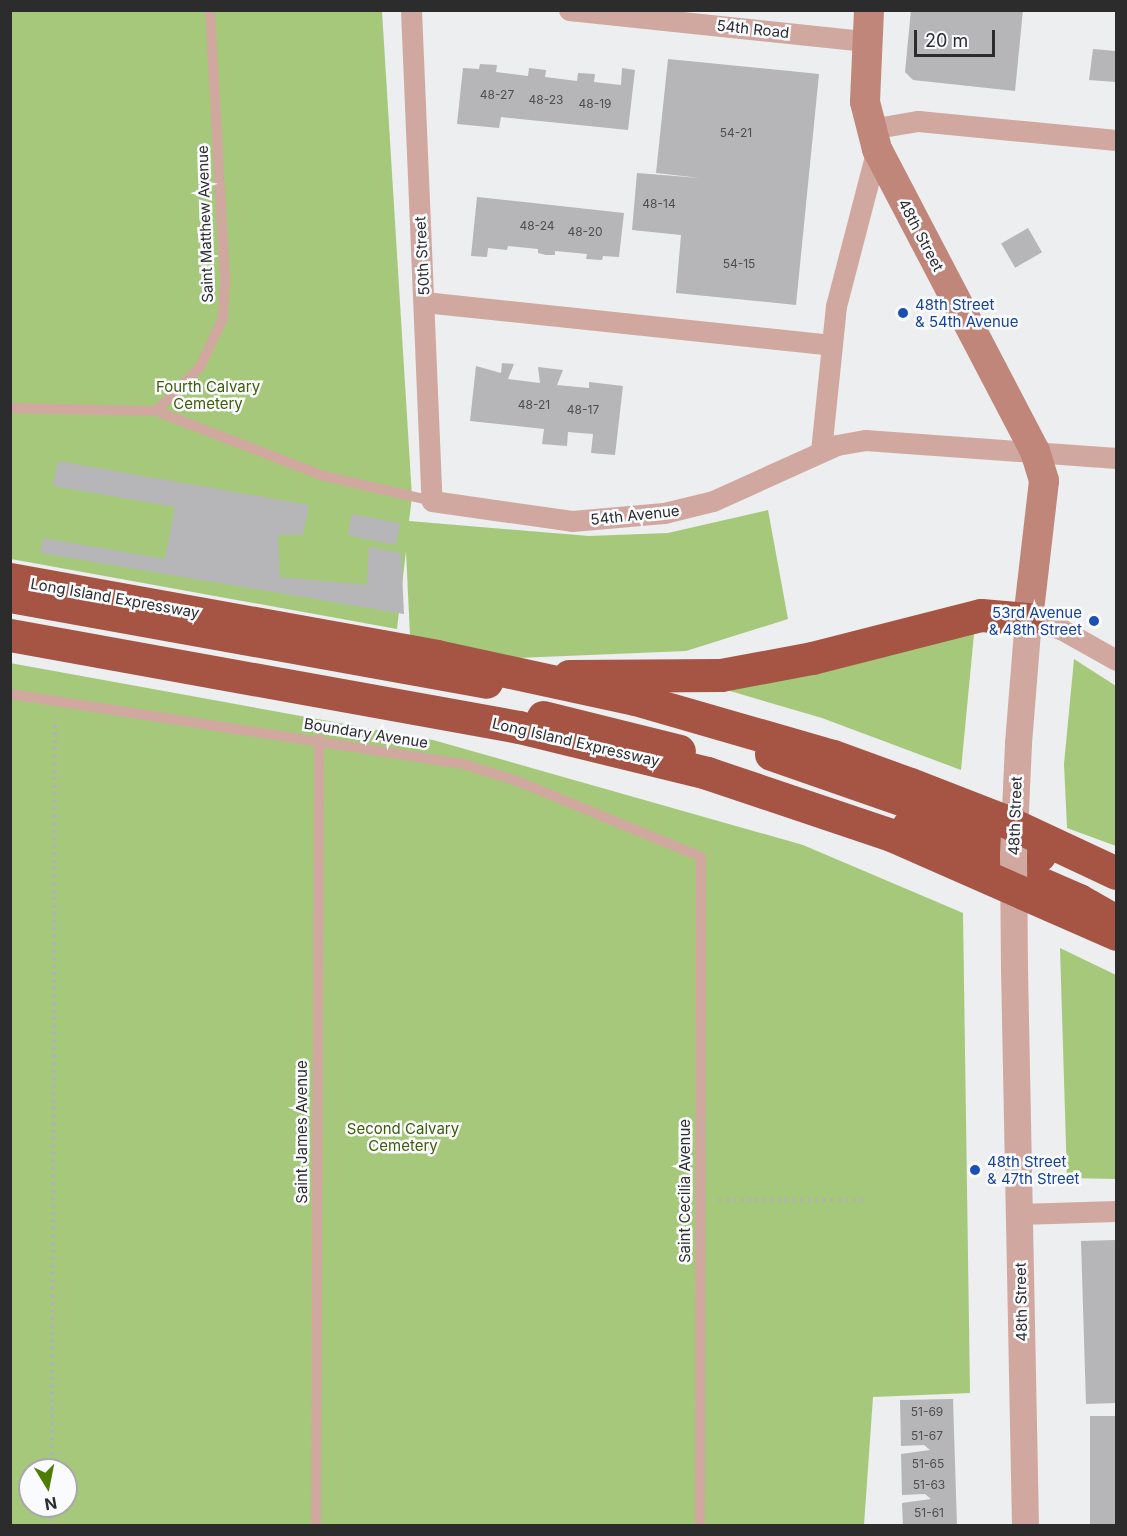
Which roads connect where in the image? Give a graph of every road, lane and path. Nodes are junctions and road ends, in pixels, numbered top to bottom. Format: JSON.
{"nodes":[{"id":1,"x":210,"y":10,"type":"edge"},
{"id":2,"x":411,"y":10,"type":"edge"},
{"id":3,"x":569,"y":10,"type":"edge"},
{"id":4,"x":869,"y":10,"type":"edge"},
{"id":5,"x":865,"y":41,"type":"junction"},
{"id":6,"x":873,"y":139,"type":"junction"},
{"id":7,"x":1116,"y":140,"type":"edge"},
{"id":8,"x":424,"y":302,"type":"junction"},
{"id":9,"x":832,"y":345,"type":"junction"},
{"id":10,"x":10,"y":408,"type":"edge"},
{"id":11,"x":156,"y":411,"type":"junction"},
{"id":12,"x":821,"y":451,"type":"junction"},
{"id":13,"x":1035,"y":451,"type":"junction"},
{"id":14,"x":1116,"y":458,"type":"edge"},
{"id":15,"x":432,"y":501,"type":"junction"},
{"id":16,"x":10,"y":579,"type":"edge"},
{"id":17,"x":10,"y":596,"type":"edge"},
{"id":18,"x":10,"y":619,"type":"edge"},
{"id":19,"x":1028,"y":619,"type":"junction"},
{"id":20,"x":10,"y":635,"type":"edge"},
{"id":21,"x":1116,"y":660,"type":"edge"},
{"id":22,"x":440,"y":674,"type":"junction"},
{"id":23,"x":10,"y":694,"type":"edge"},
{"id":24,"x":55,"y":700,"type":"junction"},
{"id":25,"x":319,"y":739,"type":"junction"},
{"id":26,"x":702,"y":856,"type":"joint"},
{"id":27,"x":1109,"y":879,"type":"edge"},
{"id":28,"x":1116,"y":921,"type":"edge"},
{"id":29,"x":1116,"y":934,"type":"edge"},
{"id":30,"x":700,"y":1200,"type":"junction"},
{"id":31,"x":864,"y":1200,"type":"dead end"},
{"id":32,"x":1116,"y":1211,"type":"edge"},
{"id":33,"x":1019,"y":1214,"type":"junction"},
{"id":34,"x":52,"y":1458,"type":"edge"},
{"id":35,"x":316,"y":1526,"type":"edge"},
{"id":36,"x":700,"y":1526,"type":"edge"},
{"id":37,"x":1025,"y":1526,"type":"edge"}],
"edges":[{"from":1,"to":11,"type":"lane","name":"Saint Matthew Avenue"},
{"from":2,"to":8,"type":"street","name":"50th Street"},
{"from":3,"to":5,"type":"street","name":"54th Road"},
{"from":4,"to":5,"type":"main road","name":"48th Street"},
{"from":5,"to":6,"type":"main road","name":"48th Street"},
{"from":6,"to":7,"type":"street"},
{"from":6,"to":9,"type":"street","name":"48th Street"},
{"from":6,"to":13,"type":"main road","name":"48th Street"},
{"from":8,"to":9,"type":"street"},
{"from":8,"to":15,"type":"street","name":"50th Street"},
{"from":9,"to":12,"type":"street","name":"48th Street"},
{"from":10,"to":11,"type":"lane"},
{"from":11,"to":15,"type":"lane","name":"54th Avenue"},
{"from":12,"to":13,"type":"street","name":"54th Avenue"},
{"from":12,"to":15,"type":"street","name":"54th Avenue"},
{"from":13,"to":14,"type":"street","name":"54th Avenue"},
{"from":13,"to":19,"type":"main road","name":"48th Street"},
{"from":16,"to":27,"type":"highway","name":"Long Island Expressway","bridge":true},
{"from":17,"to":22,"type":"highway"},
{"from":18,"to":28,"type":"highway"},
{"from":19,"to":21,"type":"street"},
{"from":19,"to":22,"type":"highway"},
{"from":19,"to":33,"type":"street","name":"48th Street","bridge":true},
{"from":20,"to":29,"type":"highway","name":"Long Island Expressway","bridge":true},
{"from":22,"to":27,"type":"highway"},
{"from":23,"to":24,"type":"lane","name":"Boundary Avenue"},
{"from":24,"to":25,"type":"lane","name":"Boundary Avenue"},
{"from":24,"to":34,"type":"path"},
{"from":25,"to":26,"type":"lane","name":"Boundary Avenue"},
{"from":25,"to":35,"type":"lane","name":"Saint James Avenue"},
{"from":26,"to":30,"type":"lane","name":"Saint Cecilia Avenue"},
{"from":30,"to":31,"type":"path"},
{"from":30,"to":36,"type":"lane","name":"Saint Cecilia Avenue"},
{"from":32,"to":33,"type":"street"},
{"from":33,"to":37,"type":"street","name":"48th Street"}]}
